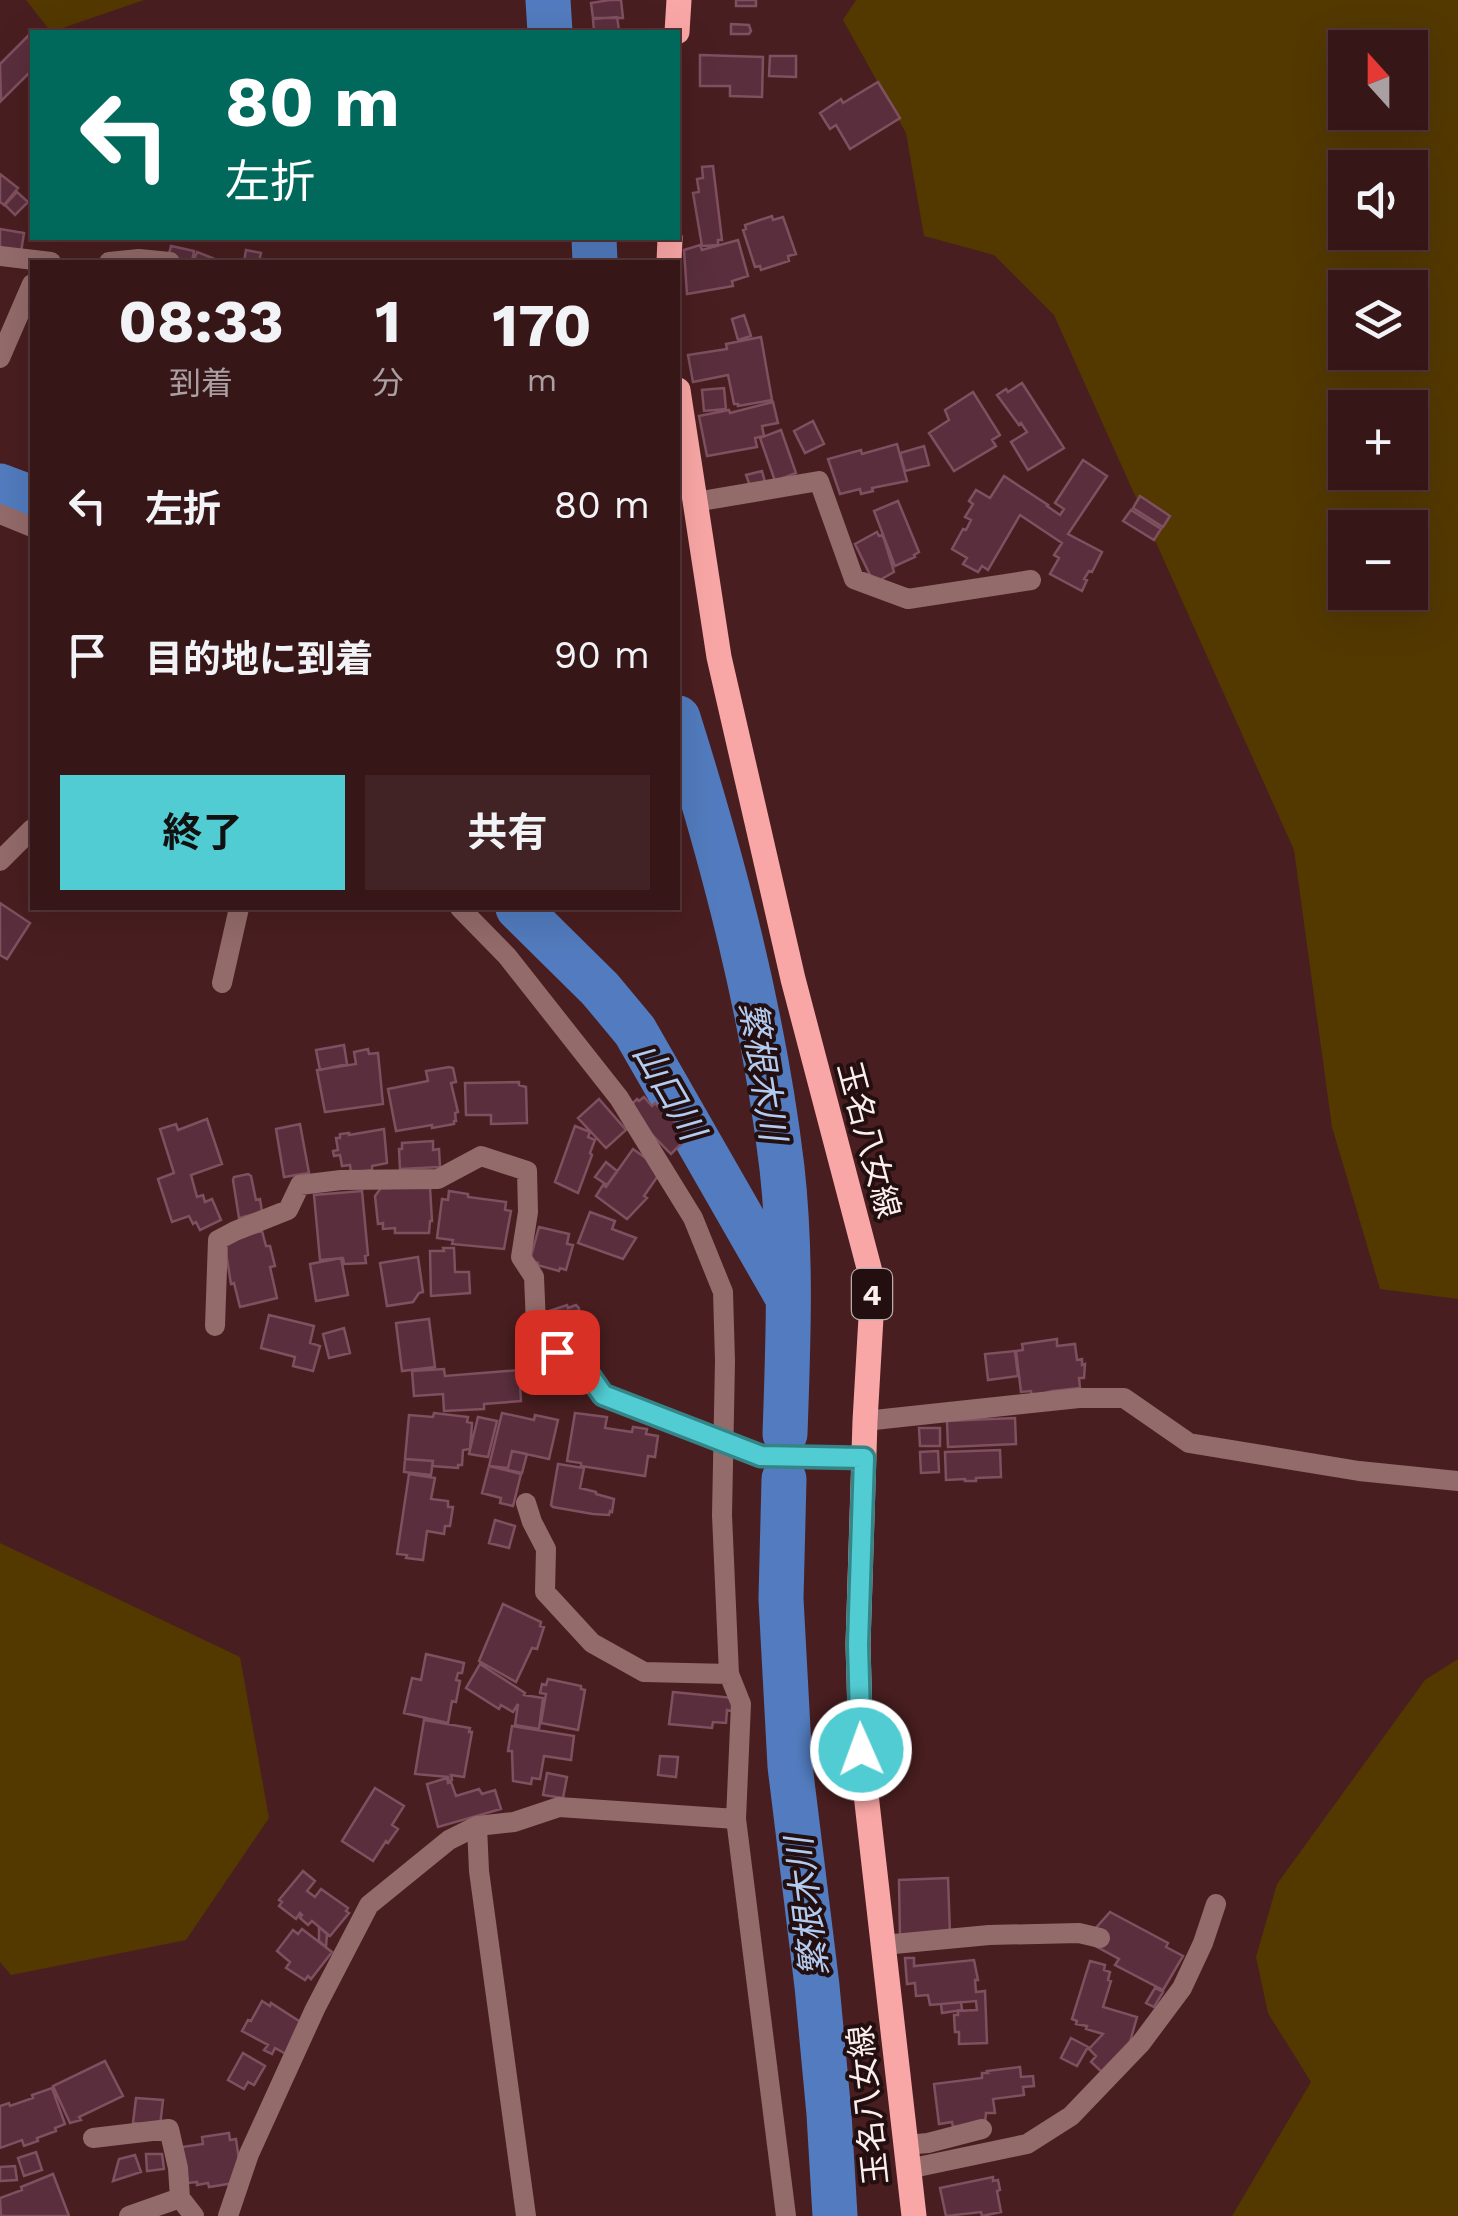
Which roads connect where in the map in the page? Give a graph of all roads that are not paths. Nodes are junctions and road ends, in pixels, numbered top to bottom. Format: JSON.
{"nodes":[{"id":1,"x":679,"y":0,"type":"edge"},
{"id":2,"x":678,"y":30,"type":"edge"},
{"id":3,"x":0,"y":256,"type":"edge"},
{"id":4,"x":30,"y":260,"type":"edge"},
{"id":5,"x":30,"y":289,"type":"edge"},
{"id":6,"x":0,"y":358,"type":"edge"},
{"id":7,"x":680,"y":403,"type":"edge"},
{"id":8,"x":695,"y":502,"type":"junction"},
{"id":9,"x":0,"y":514,"type":"edge"},
{"id":10,"x":30,"y":526,"type":"edge"},
{"id":11,"x":1031,"y":580,"type":"dead end"},
{"id":12,"x":30,"y":831,"type":"edge"},
{"id":13,"x":0,"y":861,"type":"edge"},
{"id":14,"x":240,"y":910,"type":"edge"},
{"id":15,"x":462,"y":910,"type":"edge"},
{"id":16,"x":222,"y":983,"type":"dead end"},
{"id":17,"x":216,"y":1326,"type":"dead end"},
{"id":18,"x":865,"y":1421,"type":"junction"},
{"id":19,"x":723,"y":1442,"type":"junction"},
{"id":20,"x":864,"y":1458,"type":"junction"},
{"id":21,"x":1458,"y":1480,"type":"edge"},
{"id":22,"x":526,"y":1503,"type":"dead end"},
{"id":23,"x":729,"y":1674,"type":"junction"},
{"id":24,"x":736,"y":1820,"type":"junction"},
{"id":25,"x":477,"y":1826,"type":"junction"},
{"id":26,"x":1216,"y":1904,"type":"dead end"},
{"id":27,"x":1100,"y":1938,"type":"dead end"},
{"id":28,"x":883,"y":1945,"type":"junction"},
{"id":29,"x":982,"y":2129,"type":"dead end"},
{"id":30,"x":93,"y":2138,"type":"dead end"},
{"id":31,"x":907,"y":2157,"type":"junction"},
{"id":32,"x":180,"y":2198,"type":"junction"},
{"id":33,"x":129,"y":2216,"type":"edge"},
{"id":34,"x":194,"y":2216,"type":"edge"},
{"id":35,"x":228,"y":2216,"type":"edge"},
{"id":36,"x":526,"y":2216,"type":"edge"},
{"id":37,"x":786,"y":2216,"type":"edge"},
{"id":38,"x":914,"y":2216,"type":"edge"}],
"edges":[{"from":1,"to":2,"type":"main road"},
{"from":3,"to":4,"type":"street"},
{"from":5,"to":6,"type":"street"},
{"from":7,"to":8,"type":"main road","name":"玉名八女線","number":"4"},
{"from":8,"to":11,"type":"street"},
{"from":8,"to":18,"type":"main road","name":"玉名八女線","number":"4"},
{"from":9,"to":10,"type":"street"},
{"from":12,"to":13,"type":"street"},
{"from":14,"to":16,"type":"street"},
{"from":15,"to":19,"type":"street"},
{"from":17,"to":19,"type":"street"},
{"from":18,"to":20,"type":"main road","name":"玉名八女線","number":"4"},
{"from":18,"to":21,"type":"street"},
{"from":19,"to":20,"type":"street"},
{"from":19,"to":23,"type":"street"},
{"from":20,"to":28,"type":"main road","name":"玉名八女線","number":"4"},
{"from":22,"to":23,"type":"street"},
{"from":23,"to":24,"type":"street"},
{"from":24,"to":25,"type":"street"},
{"from":24,"to":37,"type":"street"},
{"from":25,"to":35,"type":"street"},
{"from":25,"to":36,"type":"street"},
{"from":26,"to":31,"type":"street"},
{"from":27,"to":28,"type":"street"},
{"from":28,"to":31,"type":"main road","name":"玉名八女線","number":"4"},
{"from":29,"to":31,"type":"street"},
{"from":30,"to":32,"type":"street"},
{"from":31,"to":38,"type":"main road","name":"玉名八女線","number":"4"},
{"from":32,"to":33,"type":"street"},
{"from":32,"to":34,"type":"street"}]}
